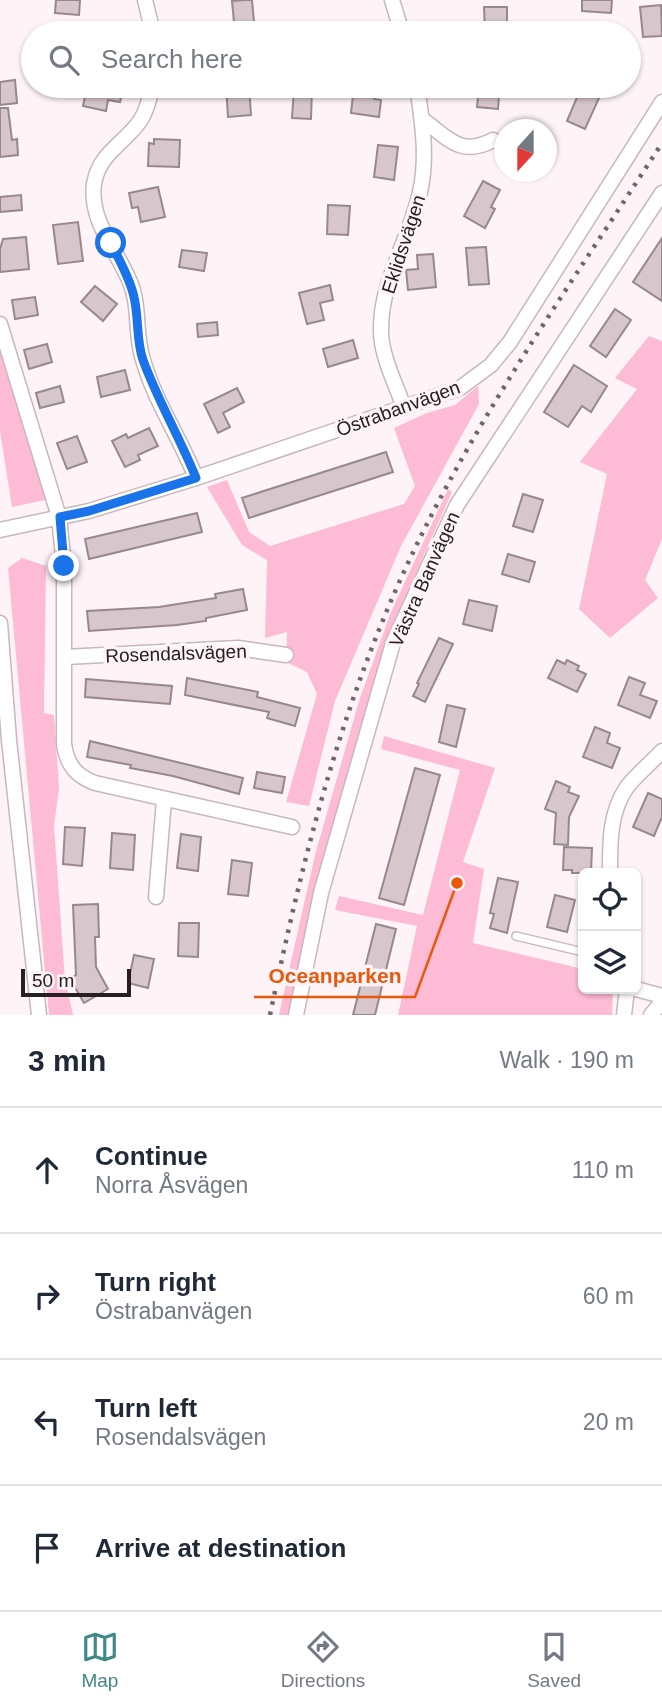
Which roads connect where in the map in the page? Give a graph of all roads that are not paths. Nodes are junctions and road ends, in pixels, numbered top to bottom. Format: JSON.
{"nodes":[{"id":1,"x":145,"y":0,"type":"edge"},
{"id":2,"x":392,"y":0,"type":"edge"},
{"id":3,"x":150,"y":21,"type":"edge"},
{"id":4,"x":398,"y":21,"type":"edge"},
{"id":5,"x":148,"y":98,"type":"edge"},
{"id":6,"x":419,"y":98,"type":"edge"},
{"id":7,"x":662,"y":102,"type":"edge"},
{"id":8,"x":422,"y":119,"type":"junction"},
{"id":9,"x":493,"y":139,"type":"dead end"},
{"id":10,"x":662,"y":193,"type":"edge"},
{"id":11,"x":0,"y":324,"type":"edge"},
{"id":12,"x":404,"y":408,"type":"junction"},
{"id":13,"x":196,"y":478,"type":"junction"},
{"id":14,"x":60,"y":517,"type":"junction"},
{"id":15,"x":0,"y":530,"type":"edge"},
{"id":16,"x":0,"y":623,"type":"edge"},
{"id":17,"x":286,"y":655,"type":"dead end"},
{"id":18,"x":65,"y":657,"type":"junction"},
{"id":19,"x":662,"y":751,"type":"edge"},
{"id":20,"x":164,"y":800,"type":"junction"},
{"id":21,"x":292,"y":827,"type":"dead end"},
{"id":22,"x":610,"y":868,"type":"edge"},
{"id":23,"x":156,"y":897,"type":"dead end"},
{"id":24,"x":516,"y":936,"type":"dead end"},
{"id":25,"x":578,"y":952,"type":"edge"},
{"id":26,"x":641,"y":990,"type":"edge"},
{"id":27,"x":626,"y":994,"type":"edge"},
{"id":28,"x":662,"y":996,"type":"edge"},
{"id":29,"x":662,"y":1002,"type":"edge"},
{"id":30,"x":39,"y":1015,"type":"edge"},
{"id":31,"x":296,"y":1015,"type":"edge"},
{"id":32,"x":624,"y":1015,"type":"edge"},
{"id":33,"x":651,"y":1015,"type":"edge"}],
"edges":[{"from":1,"to":3,"type":"street"},
{"from":2,"to":4,"type":"street"},
{"from":5,"to":13,"type":"street"},
{"from":6,"to":8,"type":"street","name":"Eklidsvägen"},
{"from":7,"to":12,"type":"street","name":"Östrabanvägen"},
{"from":8,"to":9,"type":"street"},
{"from":8,"to":12,"type":"street","name":"Eklidsvägen"},
{"from":10,"to":31,"type":"street","name":"Västra Banvägen"},
{"from":11,"to":14,"type":"street"},
{"from":12,"to":13,"type":"street","name":"Östrabanvägen"},
{"from":13,"to":14,"type":"street","name":"Östrabanvägen"},
{"from":14,"to":15,"type":"street","name":"Östrabanvägen"},
{"from":14,"to":18,"type":"street"},
{"from":16,"to":30,"type":"street"},
{"from":17,"to":18,"type":"street","name":"Rosendalsvägen"},
{"from":18,"to":20,"type":"street"},
{"from":19,"to":22,"type":"street"},
{"from":20,"to":21,"type":"street"},
{"from":20,"to":23,"type":"street"},
{"from":24,"to":25,"type":"lane"},
{"from":26,"to":28,"type":"street"},
{"from":27,"to":32,"type":"street"},
{"from":29,"to":33,"type":"street"}]}
